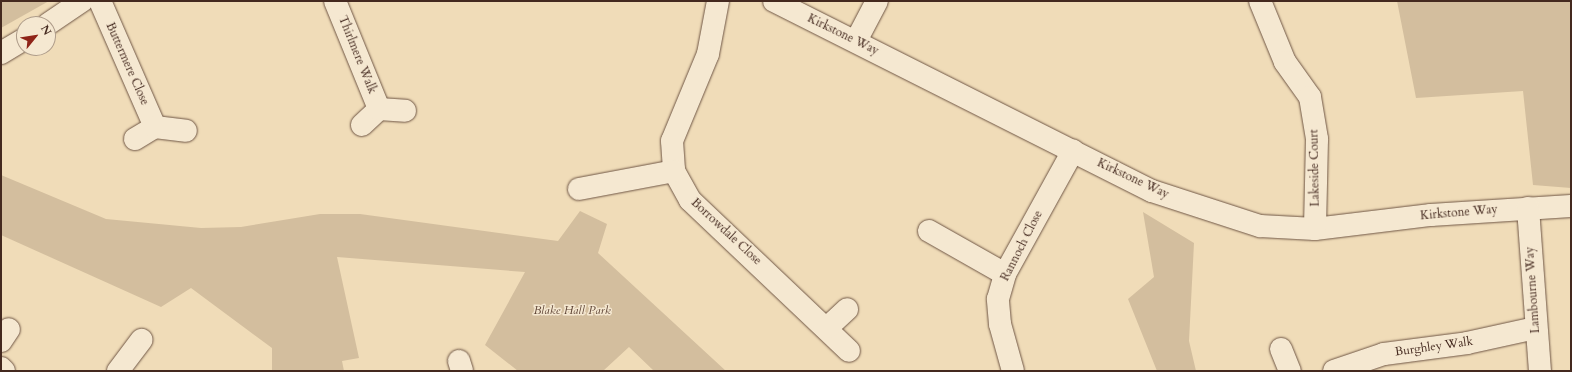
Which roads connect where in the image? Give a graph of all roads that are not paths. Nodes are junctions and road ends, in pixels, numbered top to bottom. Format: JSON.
{"nodes":[{"id":1,"x":82,"y":1,"type":"edge"},
{"id":2,"x":100,"y":1,"type":"edge"},
{"id":3,"x":335,"y":1,"type":"edge"},
{"id":4,"x":718,"y":1,"type":"edge"},
{"id":5,"x":774,"y":1,"type":"edge"},
{"id":6,"x":877,"y":1,"type":"edge"},
{"id":7,"x":1260,"y":1,"type":"edge"},
{"id":8,"x":56,"y":19,"type":"edge"},
{"id":9,"x":856,"y":41,"type":"junction"},
{"id":10,"x":16,"y":44,"type":"edge"},
{"id":11,"x":1,"y":53,"type":"edge"},
{"id":12,"x":379,"y":109,"type":"junction"},
{"id":13,"x":405,"y":111,"type":"dead end"},
{"id":14,"x":362,"y":125,"type":"dead end"},
{"id":15,"x":155,"y":127,"type":"junction"},
{"id":16,"x":186,"y":131,"type":"dead end"},
{"id":17,"x":134,"y":139,"type":"dead end"},
{"id":18,"x":1073,"y":151,"type":"junction"},
{"id":19,"x":674,"y":170,"type":"junction"},
{"id":20,"x":579,"y":189,"type":"dead end"},
{"id":21,"x":1571,"y":206,"type":"edge"},
{"id":22,"x":1528,"y":208,"type":"junction"},
{"id":23,"x":1315,"y":229,"type":"junction"},
{"id":24,"x":928,"y":231,"type":"dead end"},
{"id":25,"x":1005,"y":274,"type":"junction"},
{"id":26,"x":847,"y":309,"type":"dead end"},
{"id":27,"x":828,"y":327,"type":"junction"},
{"id":28,"x":1535,"y":328,"type":"junction"},
{"id":29,"x":141,"y":340,"type":"dead end"},
{"id":30,"x":1281,"y":349,"type":"dead end"},
{"id":31,"x":849,"y":351,"type":"dead end"},
{"id":32,"x":1,"y":368,"type":"edge"},
{"id":33,"x":4,"y":371,"type":"edge"},
{"id":34,"x":118,"y":371,"type":"edge"},
{"id":35,"x":1013,"y":371,"type":"edge"},
{"id":36,"x":1290,"y":371,"type":"edge"},
{"id":37,"x":1334,"y":371,"type":"edge"},
{"id":38,"x":1540,"y":371,"type":"edge"}],
"edges":[{"from":1,"to":8,"type":"street"},
{"from":2,"to":15,"type":"street","name":"Buttermere Close"},
{"from":3,"to":12,"type":"street","name":"Thirlmere Walk"},
{"from":4,"to":19,"type":"street","name":"Borrowdale Close"},
{"from":5,"to":9,"type":"street","name":"Kirkstone Way"},
{"from":6,"to":9,"type":"street"},
{"from":7,"to":23,"type":"street","name":"Lakeside Court"},
{"from":9,"to":18,"type":"street","name":"Kirkstone Way"},
{"from":10,"to":11,"type":"street"},
{"from":12,"to":13,"type":"street","name":"Thirlmere Walk"},
{"from":12,"to":14,"type":"street","name":"Thirlmere Walk"},
{"from":15,"to":16,"type":"street"},
{"from":15,"to":17,"type":"street"},
{"from":18,"to":23,"type":"street","name":"Kirkstone Way"},
{"from":18,"to":25,"type":"street","name":"Rannoch Close"},
{"from":19,"to":20,"type":"street"},
{"from":19,"to":27,"type":"street","name":"Borrowdale Close"},
{"from":21,"to":22,"type":"street","name":"Kirkstone Way"},
{"from":22,"to":23,"type":"street","name":"Kirkstone Way"},
{"from":22,"to":28,"type":"street","name":"Lambourne Way"},
{"from":24,"to":25,"type":"street"},
{"from":25,"to":35,"type":"street","name":"Rannoch Close"},
{"from":26,"to":27,"type":"street"},
{"from":27,"to":31,"type":"street","name":"Borrowdale Close"},
{"from":28,"to":37,"type":"street","name":"Burghley Walk"},
{"from":28,"to":38,"type":"street","name":"Lambourne Way"},
{"from":29,"to":34,"type":"street"},
{"from":30,"to":36,"type":"street"},
{"from":32,"to":33,"type":"street"}]}
